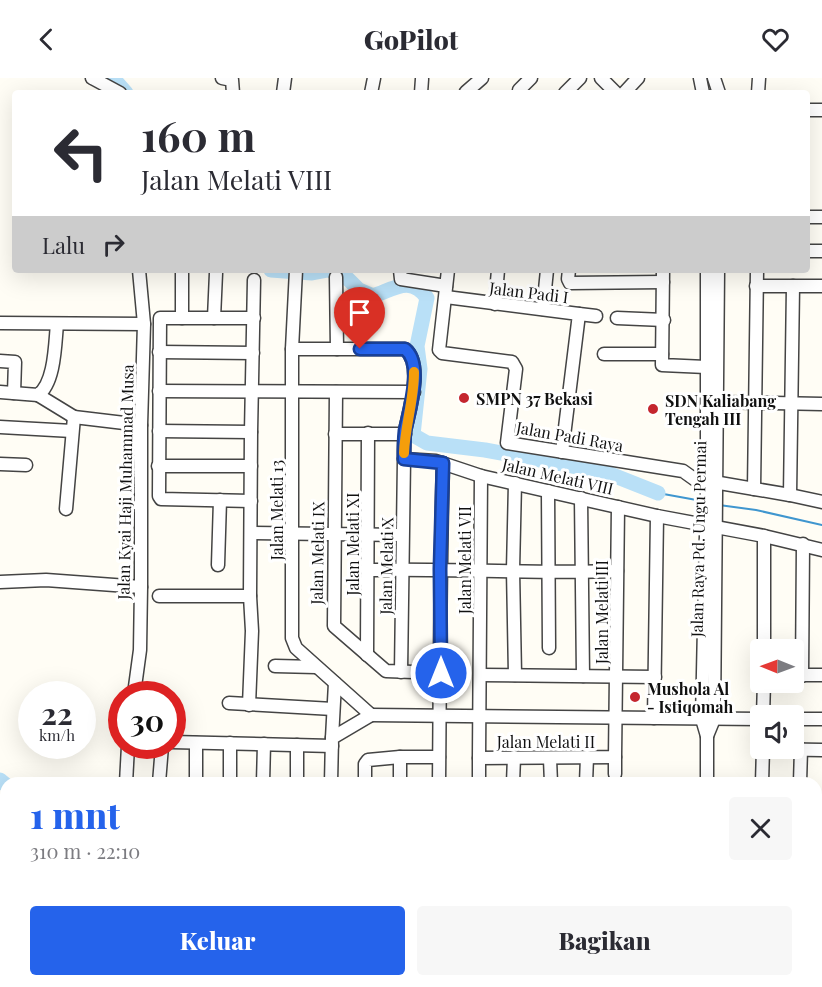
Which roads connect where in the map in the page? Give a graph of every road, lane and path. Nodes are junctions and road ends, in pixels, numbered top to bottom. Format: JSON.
{"nodes":[{"id":1,"x":92,"y":78,"type":"edge"},
{"id":2,"x":222,"y":78,"type":"edge"},
{"id":3,"x":482,"y":78,"type":"edge"},
{"id":4,"x":531,"y":78,"type":"edge"},
{"id":5,"x":580,"y":78,"type":"edge"},
{"id":6,"x":601,"y":78,"type":"edge"},
{"id":7,"x":638,"y":78,"type":"edge"},
{"id":8,"x":467,"y":89,"type":"edge"},
{"id":9,"x":114,"y":90,"type":"edge"},
{"id":10,"x":233,"y":90,"type":"edge"},
{"id":11,"x":519,"y":90,"type":"dead end"},
{"id":12,"x":568,"y":90,"type":"edge"},
{"id":13,"x":613,"y":90,"type":"edge"},
{"id":14,"x":627,"y":90,"type":"edge"},
{"id":15,"x":139,"y":273,"type":"edge"},
{"id":16,"x":182,"y":273,"type":"edge"},
{"id":17,"x":216,"y":273,"type":"dead end"},
{"id":18,"x":400,"y":273,"type":"edge"},
{"id":19,"x":448,"y":273,"type":"edge"},
{"id":20,"x":498,"y":273,"type":"edge"},
{"id":21,"x":547,"y":273,"type":"edge"},
{"id":22,"x":569,"y":273,"type":"edge"},
{"id":23,"x":707,"y":273,"type":"edge"},
{"id":24,"x":718,"y":273,"type":"edge"},
{"id":25,"x":757,"y":273,"type":"edge"},
{"id":26,"x":296,"y":275,"type":"edge"},
{"id":27,"x":663,"y":276,"type":"edge"},
{"id":28,"x":336,"y":277,"type":"dead end"},
{"id":29,"x":255,"y":280,"type":"dead end"},
{"id":30,"x":756,"y":286,"type":"junction"},
{"id":31,"x":793,"y":286,"type":"junction"},
{"id":32,"x":822,"y":286,"type":"edge"},
{"id":33,"x":446,"y":291,"type":"junction"},
{"id":34,"x":495,"y":304,"type":"junction"},
{"id":35,"x":543,"y":309,"type":"junction"},
{"id":36,"x":337,"y":310,"type":"junction"},
{"id":37,"x":371,"y":311,"type":"dead end"},
{"id":38,"x":579,"y":314,"type":"junction"},
{"id":39,"x":596,"y":316,"type":"dead end"},
{"id":40,"x":182,"y":318,"type":"junction"},
{"id":41,"x":214,"y":318,"type":"junction"},
{"id":42,"x":254,"y":318,"type":"junction"},
{"id":43,"x":618,"y":318,"type":"dead end"},
{"id":44,"x":664,"y":320,"type":"junction"},
{"id":45,"x":0,"y":323,"type":"edge"},
{"id":46,"x":57,"y":324,"type":"junction"},
{"id":47,"x":144,"y":324,"type":"junction"},
{"id":48,"x":292,"y":349,"type":"junction"},
{"id":49,"x":337,"y":349,"type":"junction"},
{"id":50,"x":159,"y":352,"type":"junction"},
{"id":51,"x":253,"y":353,"type":"junction"},
{"id":52,"x":604,"y":354,"type":"dead end"},
{"id":53,"x":662,"y":354,"type":"junction"},
{"id":54,"x":0,"y":361,"type":"edge"},
{"id":55,"x":706,"y":367,"type":"junction"},
{"id":56,"x":159,"y":391,"type":"junction"},
{"id":57,"x":0,"y":392,"type":"edge"},
{"id":58,"x":292,"y":392,"type":"junction"},
{"id":59,"x":336,"y":392,"type":"junction"},
{"id":60,"x":414,"y":392,"type":"junction"},
{"id":61,"x":14,"y":393,"type":"junction"},
{"id":62,"x":252,"y":393,"type":"junction"},
{"id":63,"x":38,"y":395,"type":"junction"},
{"id":64,"x":716,"y":402,"type":"junction"},
{"id":65,"x":791,"y":402,"type":"junction"},
{"id":66,"x":755,"y":403,"type":"junction"},
{"id":67,"x":822,"y":404,"type":"edge"},
{"id":68,"x":74,"y":417,"type":"junction"},
{"id":69,"x":141,"y":425,"type":"junction"},
{"id":70,"x":0,"y":427,"type":"edge"},
{"id":71,"x":72,"y":431,"type":"junction"},
{"id":72,"x":159,"y":431,"type":"junction"},
{"id":73,"x":251,"y":432,"type":"junction"},
{"id":74,"x":369,"y":433,"type":"junction"},
{"id":75,"x":335,"y":434,"type":"junction"},
{"id":76,"x":405,"y":434,"type":"junction"},
{"id":77,"x":562,"y":452,"type":"junction"},
{"id":78,"x":404,"y":459,"type":"junction"},
{"id":79,"x":706,"y":460,"type":"junction"},
{"id":80,"x":443,"y":463,"type":"junction"},
{"id":81,"x":0,"y":464,"type":"edge"},
{"id":82,"x":26,"y":465,"type":"dead end"},
{"id":83,"x":158,"y":466,"type":"junction"},
{"id":84,"x":251,"y":466,"type":"junction"},
{"id":85,"x":683,"y":471,"type":"junction"},
{"id":86,"x":481,"y":476,"type":"junction"},
{"id":87,"x":514,"y":483,"type":"junction"},
{"id":88,"x":754,"y":489,"type":"junction"},
{"id":89,"x":548,"y":491,"type":"junction"},
{"id":90,"x":790,"y":495,"type":"junction"},
{"id":91,"x":711,"y":496,"type":"junction"},
{"id":92,"x":582,"y":498,"type":"junction"},
{"id":93,"x":220,"y":500,"type":"junction"},
{"id":94,"x":252,"y":501,"type":"junction"},
{"id":95,"x":822,"y":502,"type":"edge"},
{"id":96,"x":618,"y":507,"type":"junction"},
{"id":97,"x":66,"y":509,"type":"dead end"},
{"id":98,"x":657,"y":516,"type":"junction"},
{"id":99,"x":710,"y":526,"type":"junction"},
{"id":100,"x":251,"y":533,"type":"junction"},
{"id":101,"x":292,"y":534,"type":"junction"},
{"id":102,"x":335,"y":534,"type":"junction"},
{"id":103,"x":369,"y":535,"type":"junction"},
{"id":104,"x":402,"y":535,"type":"junction"},
{"id":105,"x":764,"y":536,"type":"junction"},
{"id":106,"x":803,"y":544,"type":"junction"},
{"id":107,"x":822,"y":550,"type":"edge"},
{"id":108,"x":218,"y":566,"type":"dead end"},
{"id":109,"x":402,"y":569,"type":"junction"},
{"id":110,"x":440,"y":569,"type":"junction"},
{"id":111,"x":480,"y":569,"type":"junction"},
{"id":112,"x":368,"y":570,"type":"junction"},
{"id":113,"x":513,"y":570,"type":"junction"},
{"id":114,"x":549,"y":571,"type":"junction"},
{"id":115,"x":617,"y":571,"type":"junction"},
{"id":116,"x":582,"y":572,"type":"junction"},
{"id":117,"x":0,"y":582,"type":"edge"},
{"id":118,"x":141,"y":587,"type":"junction"},
{"id":119,"x":159,"y":596,"type":"dead end"},
{"id":120,"x":250,"y":596,"type":"junction"},
{"id":121,"x":367,"y":627,"type":"junction"},
{"id":122,"x":342,"y":634,"type":"junction"},
{"id":123,"x":764,"y":639,"type":"edge"},
{"id":124,"x":799,"y":639,"type":"edge"},
{"id":125,"x":549,"y":648,"type":"dead end"},
{"id":126,"x":367,"y":655,"type":"junction"},
{"id":127,"x":275,"y":666,"type":"dead end"},
{"id":128,"x":316,"y":667,"type":"junction"},
{"id":129,"x":401,"y":672,"type":"junction"},
{"id":130,"x":441,"y":673,"type":"junction"},
{"id":131,"x":481,"y":675,"type":"junction"},
{"id":132,"x":515,"y":675,"type":"junction"},
{"id":133,"x":804,"y":675,"type":"edge"},
{"id":134,"x":822,"y":675,"type":"edge"},
{"id":135,"x":584,"y":676,"type":"junction"},
{"id":136,"x":617,"y":677,"type":"junction"},
{"id":137,"x":655,"y":677,"type":"junction"},
{"id":138,"x":136,"y":681,"type":"edge"},
{"id":139,"x":335,"y":683,"type":"junction"},
{"id":140,"x":229,"y":704,"type":"dead end"},
{"id":141,"x":249,"y":705,"type":"junction"},
{"id":142,"x":333,"y":709,"type":"junction"},
{"id":143,"x":370,"y":715,"type":"junction"},
{"id":144,"x":441,"y":715,"type":"junction"},
{"id":145,"x":480,"y":717,"type":"junction"},
{"id":146,"x":750,"y":717,"type":"edge"},
{"id":147,"x":617,"y":718,"type":"junction"},
{"id":148,"x":654,"y":718,"type":"junction"},
{"id":149,"x":708,"y":719,"type":"junction"},
{"id":150,"x":804,"y":719,"type":"edge"},
{"id":151,"x":822,"y":719,"type":"edge"},
{"id":152,"x":332,"y":742,"type":"junction"},
{"id":153,"x":186,"y":743,"type":"edge"},
{"id":154,"x":196,"y":743,"type":"junction"},
{"id":155,"x":230,"y":743,"type":"junction"},
{"id":156,"x":264,"y":744,"type":"junction"},
{"id":157,"x":297,"y":745,"type":"junction"},
{"id":158,"x":804,"y":749,"type":"edge"},
{"id":159,"x":822,"y":750,"type":"edge"},
{"id":160,"x":439,"y":757,"type":"junction"},
{"id":161,"x":514,"y":757,"type":"junction"},
{"id":162,"x":586,"y":757,"type":"junction"},
{"id":163,"x":615,"y":757,"type":"junction"},
{"id":164,"x":400,"y":758,"type":"junction"},
{"id":165,"x":479,"y":758,"type":"junction"},
{"id":166,"x":127,"y":759,"type":"edge"},
{"id":167,"x":161,"y":759,"type":"edge"},
{"id":168,"x":550,"y":759,"type":"junction"},
{"id":169,"x":763,"y":759,"type":"edge"},
{"id":170,"x":801,"y":759,"type":"edge"},
{"id":171,"x":615,"y":774,"type":"dead end"},
{"id":172,"x":126,"y":777,"type":"edge"},
{"id":173,"x":159,"y":777,"type":"edge"},
{"id":174,"x":196,"y":777,"type":"edge"},
{"id":175,"x":230,"y":777,"type":"edge"},
{"id":176,"x":263,"y":777,"type":"edge"},
{"id":177,"x":297,"y":777,"type":"edge"},
{"id":178,"x":331,"y":777,"type":"edge"},
{"id":179,"x":365,"y":777,"type":"edge"},
{"id":180,"x":400,"y":777,"type":"edge"},
{"id":181,"x":439,"y":777,"type":"edge"},
{"id":182,"x":479,"y":777,"type":"edge"},
{"id":183,"x":513,"y":777,"type":"edge"},
{"id":184,"x":550,"y":777,"type":"edge"},
{"id":185,"x":586,"y":777,"type":"edge"},
{"id":186,"x":707,"y":777,"type":"edge"},
{"id":187,"x":762,"y":777,"type":"edge"},
{"id":188,"x":800,"y":777,"type":"edge"}],
"edges":[{"from":1,"to":9,"type":"street"},
{"from":2,"to":10,"type":"street"},
{"from":3,"to":8,"type":"street"},
{"from":4,"to":11,"type":"street"},
{"from":5,"to":12,"type":"street"},
{"from":6,"to":13,"type":"street"},
{"from":7,"to":14,"type":"street"},
{"from":15,"to":47,"type":"street","name":"Jalan Kyai Haji Muhammad Musa"},
{"from":16,"to":40,"type":"street"},
{"from":17,"to":41,"type":"street"},
{"from":18,"to":33,"type":"street","name":"Jalan Padi I"},
{"from":19,"to":33,"type":"street","name":"Jalan Padi Raya"},
{"from":20,"to":34,"type":"street"},
{"from":21,"to":35,"type":"street"},
{"from":22,"to":27,"type":"street"},
{"from":23,"to":55,"type":"street","name":"Jalan Raya Pd. Ungu Permai"},
{"from":24,"to":64,"type":"street","name":"Jalan Raya Pd. Ungu Permai"},
{"from":25,"to":30,"type":"street"},
{"from":26,"to":48,"type":"street","name":"Jalan Melati 13"},
{"from":27,"to":44,"type":"street"},
{"from":28,"to":36,"type":"street"},
{"from":29,"to":42,"type":"street"},
{"from":30,"to":31,"type":"street"},
{"from":30,"to":66,"type":"street"},
{"from":31,"to":32,"type":"street"},
{"from":31,"to":65,"type":"street"},
{"from":33,"to":34,"type":"street","name":"Jalan Padi I"},
{"from":33,"to":77,"type":"street","name":"Jalan Padi Raya"},
{"from":34,"to":35,"type":"street","name":"Jalan Padi I"},
{"from":35,"to":38,"type":"street","name":"Jalan Padi I"},
{"from":36,"to":37,"type":"street"},
{"from":36,"to":49,"type":"street"},
{"from":38,"to":39,"type":"street"},
{"from":38,"to":77,"type":"street","name":"Jalan Padi I"},
{"from":40,"to":41,"type":"street"},
{"from":40,"to":50,"type":"street"},
{"from":41,"to":42,"type":"street"},
{"from":42,"to":51,"type":"street"},
{"from":43,"to":44,"type":"street"},
{"from":44,"to":53,"type":"street"},
{"from":45,"to":46,"type":"street"},
{"from":46,"to":47,"type":"street"},
{"from":46,"to":63,"type":"street"},
{"from":47,"to":69,"type":"street","name":"Jalan Kyai Haji Muhammad Musa"},
{"from":48,"to":49,"type":"street"},
{"from":48,"to":58,"type":"street","name":"Jalan Melati 13"},
{"from":49,"to":60,"type":"street","name":"Jalan Melati X"},
{"from":50,"to":51,"type":"street"},
{"from":50,"to":56,"type":"street"},
{"from":51,"to":62,"type":"street"},
{"from":52,"to":53,"type":"street"},
{"from":53,"to":55,"type":"street"},
{"from":54,"to":61,"type":"street"},
{"from":55,"to":79,"type":"street","name":"Jalan Raya Pd. Ungu Permai"},
{"from":56,"to":62,"type":"street"},
{"from":56,"to":72,"type":"street"},
{"from":57,"to":61,"type":"street"},
{"from":58,"to":59,"type":"street"},
{"from":58,"to":62,"type":"street"},
{"from":58,"to":101,"type":"street","name":"Jalan Melati 13"},
{"from":59,"to":60,"type":"street"},
{"from":59,"to":75,"type":"street","name":"Jalan Melati IX"},
{"from":60,"to":76,"type":"street","name":"Jalan Melati X"},
{"from":61,"to":63,"type":"street"},
{"from":62,"to":73,"type":"street"},
{"from":63,"to":68,"type":"street"},
{"from":64,"to":66,"type":"street"},
{"from":64,"to":91,"type":"street","name":"Jalan Raya Pd. Ungu Permai"},
{"from":65,"to":66,"type":"street"},
{"from":65,"to":67,"type":"street"},
{"from":65,"to":90,"type":"street"},
{"from":66,"to":88,"type":"street"},
{"from":68,"to":69,"type":"street"},
{"from":68,"to":71,"type":"street"},
{"from":69,"to":118,"type":"street","name":"Jalan Kyai Haji Muhammad Musa"},
{"from":70,"to":71,"type":"street"},
{"from":71,"to":97,"type":"street"},
{"from":72,"to":73,"type":"street"},
{"from":72,"to":83,"type":"street"},
{"from":73,"to":84,"type":"street"},
{"from":74,"to":75,"type":"street"},
{"from":74,"to":76,"type":"street"},
{"from":74,"to":103,"type":"street","name":"Jalan Melati XI"},
{"from":75,"to":102,"type":"street","name":"Jalan Melati IX"},
{"from":76,"to":78,"type":"street","name":"Jalan Melati X"},
{"from":77,"to":85,"type":"street","name":"Jalan Padi Raya"},
{"from":78,"to":80,"type":"street","name":"Jalan Melati VIII"},
{"from":78,"to":104,"type":"street","name":"Jalan Melati X"},
{"from":79,"to":85,"type":"street"},
{"from":79,"to":91,"type":"street","name":"Jalan Raya Pd. Ungu Permai"},
{"from":80,"to":86,"type":"street","name":"Jalan Melati VIII"},
{"from":80,"to":110,"type":"street"},
{"from":81,"to":82,"type":"street"},
{"from":83,"to":84,"type":"street"},
{"from":83,"to":93,"type":"street"},
{"from":84,"to":94,"type":"street"},
{"from":85,"to":91,"type":"street","name":"Jalan Padi Raya"},
{"from":86,"to":87,"type":"street","name":"Jalan Melati VIII"},
{"from":86,"to":111,"type":"street","name":"Jalan Melati VII"},
{"from":87,"to":89,"type":"street","name":"Jalan Melati VIII"},
{"from":87,"to":113,"type":"street"},
{"from":88,"to":90,"type":"street"},
{"from":88,"to":91,"type":"street"},
{"from":89,"to":92,"type":"street","name":"Jalan Melati VIII"},
{"from":89,"to":114,"type":"street"},
{"from":90,"to":95,"type":"street"},
{"from":91,"to":99,"type":"street","name":"Jalan Raya Pd. Ungu Permai"},
{"from":92,"to":96,"type":"street","name":"Jalan Melati VIII"},
{"from":92,"to":116,"type":"street"},
{"from":93,"to":94,"type":"street"},
{"from":93,"to":108,"type":"street"},
{"from":94,"to":100,"type":"street"},
{"from":96,"to":98,"type":"street","name":"Jalan Melati VIII"},
{"from":96,"to":115,"type":"street","name":"Jalan Melati III"},
{"from":98,"to":99,"type":"street","name":"Jalan Melati VIII"},
{"from":98,"to":137,"type":"street"},
{"from":99,"to":105,"type":"street","name":"Jalan Melati VIII"},
{"from":99,"to":149,"type":"street","name":"Jalan Raya Pd. Ungu Permai"},
{"from":100,"to":101,"type":"street"},
{"from":100,"to":120,"type":"street"},
{"from":101,"to":102,"type":"street"},
{"from":101,"to":128,"type":"street","name":"Jalan Melati 13"},
{"from":102,"to":103,"type":"street"},
{"from":102,"to":122,"type":"street","name":"Jalan Melati IX"},
{"from":103,"to":104,"type":"street"},
{"from":103,"to":112,"type":"street","name":"Jalan Melati XI"},
{"from":104,"to":109,"type":"street","name":"Jalan Melati X"},
{"from":105,"to":106,"type":"street","name":"Jalan Melati VIII"},
{"from":105,"to":123,"type":"street"},
{"from":106,"to":107,"type":"street","name":"Jalan Melati VIII"},
{"from":106,"to":124,"type":"street"},
{"from":109,"to":110,"type":"street"},
{"from":109,"to":112,"type":"street"},
{"from":109,"to":129,"type":"street","name":"Jalan Melati X"},
{"from":110,"to":111,"type":"street"},
{"from":110,"to":130,"type":"street"},
{"from":111,"to":113,"type":"street"},
{"from":111,"to":131,"type":"street","name":"Jalan Melati VII"},
{"from":112,"to":121,"type":"street","name":"Jalan Melati XI"},
{"from":113,"to":114,"type":"street"},
{"from":113,"to":132,"type":"street"},
{"from":114,"to":116,"type":"street"},
{"from":114,"to":125,"type":"street"},
{"from":115,"to":116,"type":"street"},
{"from":115,"to":136,"type":"street","name":"Jalan Melati III"},
{"from":116,"to":135,"type":"street"},
{"from":117,"to":118,"type":"street"},
{"from":118,"to":138,"type":"street","name":"Jalan Kyai Haji Muhammad Musa"},
{"from":119,"to":120,"type":"street"},
{"from":120,"to":141,"type":"street"},
{"from":121,"to":122,"type":"street"},
{"from":121,"to":126,"type":"street","name":"Jalan Melati XI"},
{"from":122,"to":126,"type":"street"},
{"from":126,"to":129,"type":"street"},
{"from":127,"to":128,"type":"street"},
{"from":128,"to":139,"type":"street","name":"Jalan Melati 13"},
{"from":129,"to":130,"type":"street"},
{"from":130,"to":144,"type":"street"},
{"from":131,"to":132,"type":"street"},
{"from":131,"to":145,"type":"street","name":"Jalan Melati VII"},
{"from":132,"to":135,"type":"street"},
{"from":133,"to":134,"type":"street"},
{"from":135,"to":136,"type":"street"},
{"from":136,"to":137,"type":"street"},
{"from":136,"to":147,"type":"street","name":"Jalan Melati III"},
{"from":137,"to":148,"type":"street"},
{"from":139,"to":142,"type":"street"},
{"from":139,"to":143,"type":"street","name":"Jalan Melati 13"},
{"from":140,"to":141,"type":"street"},
{"from":141,"to":142,"type":"street"},
{"from":142,"to":152,"type":"street"},
{"from":143,"to":144,"type":"street"},
{"from":143,"to":152,"type":"street"},
{"from":144,"to":145,"type":"street"},
{"from":144,"to":160,"type":"street"},
{"from":145,"to":147,"type":"street"},
{"from":145,"to":165,"type":"street","name":"Jalan Melati II"},
{"from":146,"to":149,"type":"street"},
{"from":147,"to":148,"type":"street"},
{"from":147,"to":163,"type":"street","name":"Jalan Melati II"},
{"from":148,"to":149,"type":"street"},
{"from":149,"to":186,"type":"street","name":"Jalan Raya Pd. Ungu Permai"},
{"from":150,"to":151,"type":"street"},
{"from":152,"to":157,"type":"street"},
{"from":152,"to":178,"type":"street"},
{"from":153,"to":154,"type":"street"},
{"from":154,"to":155,"type":"street"},
{"from":154,"to":174,"type":"street"},
{"from":155,"to":156,"type":"street"},
{"from":155,"to":175,"type":"street"},
{"from":156,"to":157,"type":"street"},
{"from":156,"to":176,"type":"street"},
{"from":157,"to":177,"type":"street"},
{"from":158,"to":159,"type":"street"},
{"from":160,"to":164,"type":"street"},
{"from":160,"to":181,"type":"street"},
{"from":161,"to":165,"type":"street","name":"Jalan Melati II"},
{"from":161,"to":168,"type":"street","name":"Jalan Melati II"},
{"from":161,"to":183,"type":"street"},
{"from":162,"to":163,"type":"street","name":"Jalan Melati II"},
{"from":162,"to":168,"type":"street","name":"Jalan Melati II"},
{"from":162,"to":185,"type":"street"},
{"from":163,"to":171,"type":"street"},
{"from":164,"to":179,"type":"street"},
{"from":164,"to":180,"type":"street"},
{"from":165,"to":182,"type":"street"},
{"from":166,"to":172,"type":"street"},
{"from":167,"to":173,"type":"street"},
{"from":168,"to":184,"type":"street"},
{"from":169,"to":187,"type":"street"},
{"from":170,"to":188,"type":"street"}]}
